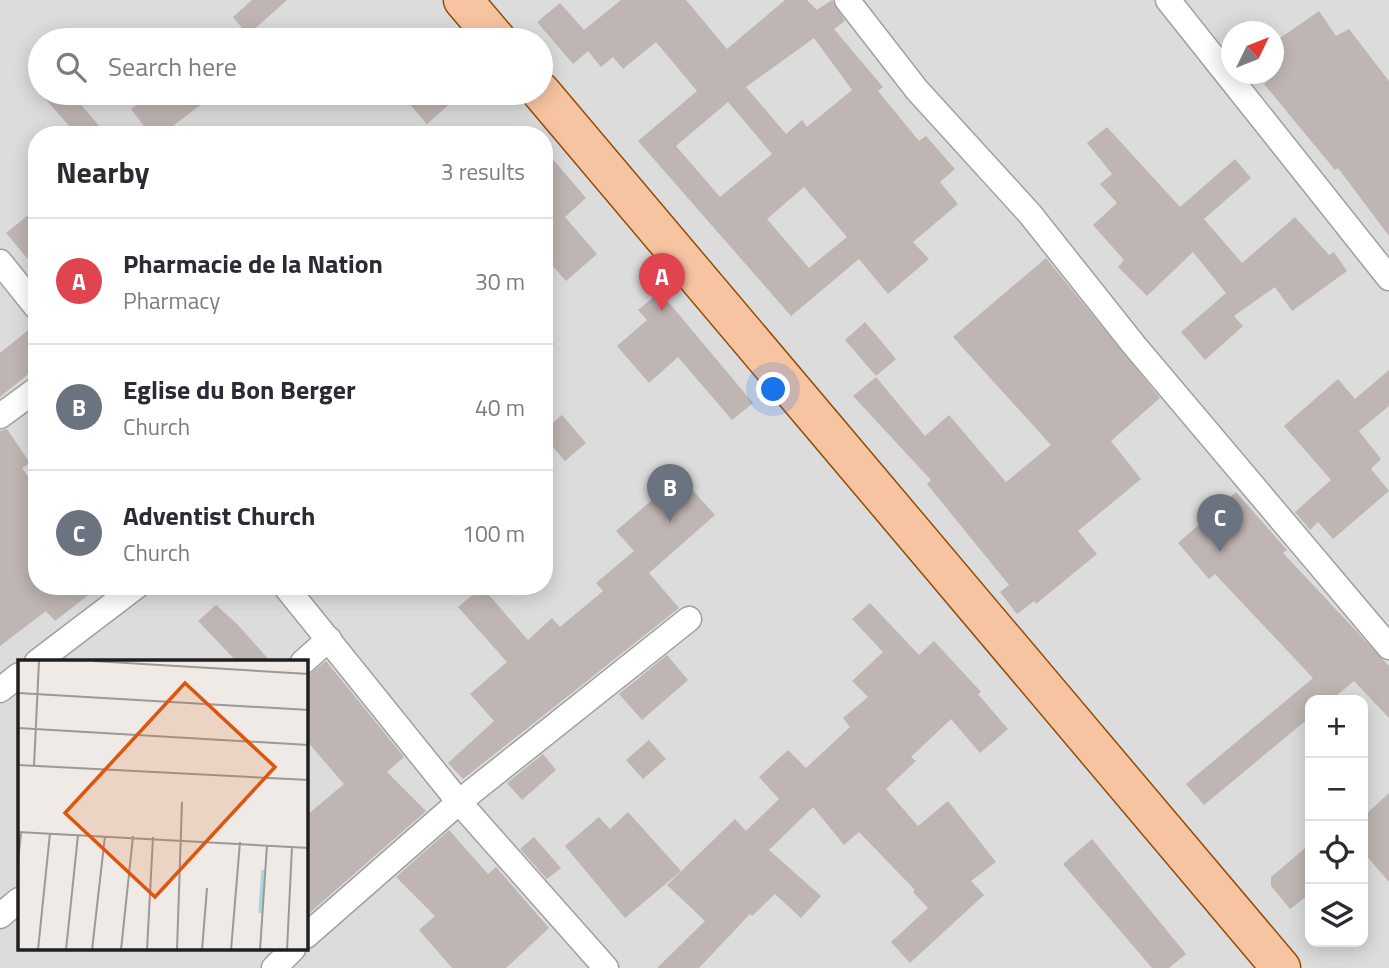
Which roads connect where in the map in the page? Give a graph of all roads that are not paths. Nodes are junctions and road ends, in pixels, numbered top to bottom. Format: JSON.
{"nodes":[{"id":1,"x":463,"y":0,"type":"edge"},
{"id":2,"x":847,"y":0,"type":"edge"},
{"id":3,"x":1168,"y":0,"type":"edge"},
{"id":4,"x":487,"y":28,"type":"edge"},
{"id":5,"x":552,"y":105,"type":"edge"},
{"id":6,"x":0,"y":262,"type":"edge"},
{"id":7,"x":1389,"y":278,"type":"edge"},
{"id":8,"x":28,"y":297,"type":"edge"},
{"id":9,"x":28,"y":396,"type":"edge"},
{"id":10,"x":0,"y":416,"type":"edge"},
{"id":11,"x":125,"y":595,"type":"edge"},
{"id":12,"x":292,"y":595,"type":"edge"},
{"id":13,"x":689,"y":619,"type":"dead end"},
{"id":14,"x":329,"y":639,"type":"junction"},
{"id":15,"x":1389,"y":647,"type":"edge"},
{"id":16,"x":40,"y":660,"type":"edge"},
{"id":17,"x":305,"y":660,"type":"edge"},
{"id":18,"x":18,"y":677,"type":"edge"},
{"id":19,"x":0,"y":690,"type":"edge"},
{"id":20,"x":459,"y":802,"type":"junction"},
{"id":21,"x":18,"y":901,"type":"edge"},
{"id":22,"x":0,"y":916,"type":"edge"},
{"id":23,"x":308,"y":934,"type":"edge"},
{"id":24,"x":292,"y":950,"type":"edge"},
{"id":25,"x":274,"y":968,"type":"edge"},
{"id":26,"x":606,"y":968,"type":"edge"},
{"id":27,"x":1281,"y":968,"type":"edge"}],
"edges":[{"from":1,"to":4,"type":"main road"},
{"from":2,"to":15,"type":"street"},
{"from":3,"to":7,"type":"street"},
{"from":5,"to":27,"type":"main road"},
{"from":6,"to":8,"type":"street"},
{"from":9,"to":10,"type":"street"},
{"from":11,"to":16,"type":"street"},
{"from":12,"to":14,"type":"street"},
{"from":13,"to":20,"type":"street"},
{"from":14,"to":17,"type":"street"},
{"from":14,"to":20,"type":"street"},
{"from":18,"to":19,"type":"street"},
{"from":20,"to":23,"type":"street"},
{"from":20,"to":26,"type":"street"},
{"from":21,"to":22,"type":"street"},
{"from":24,"to":25,"type":"street"}]}
